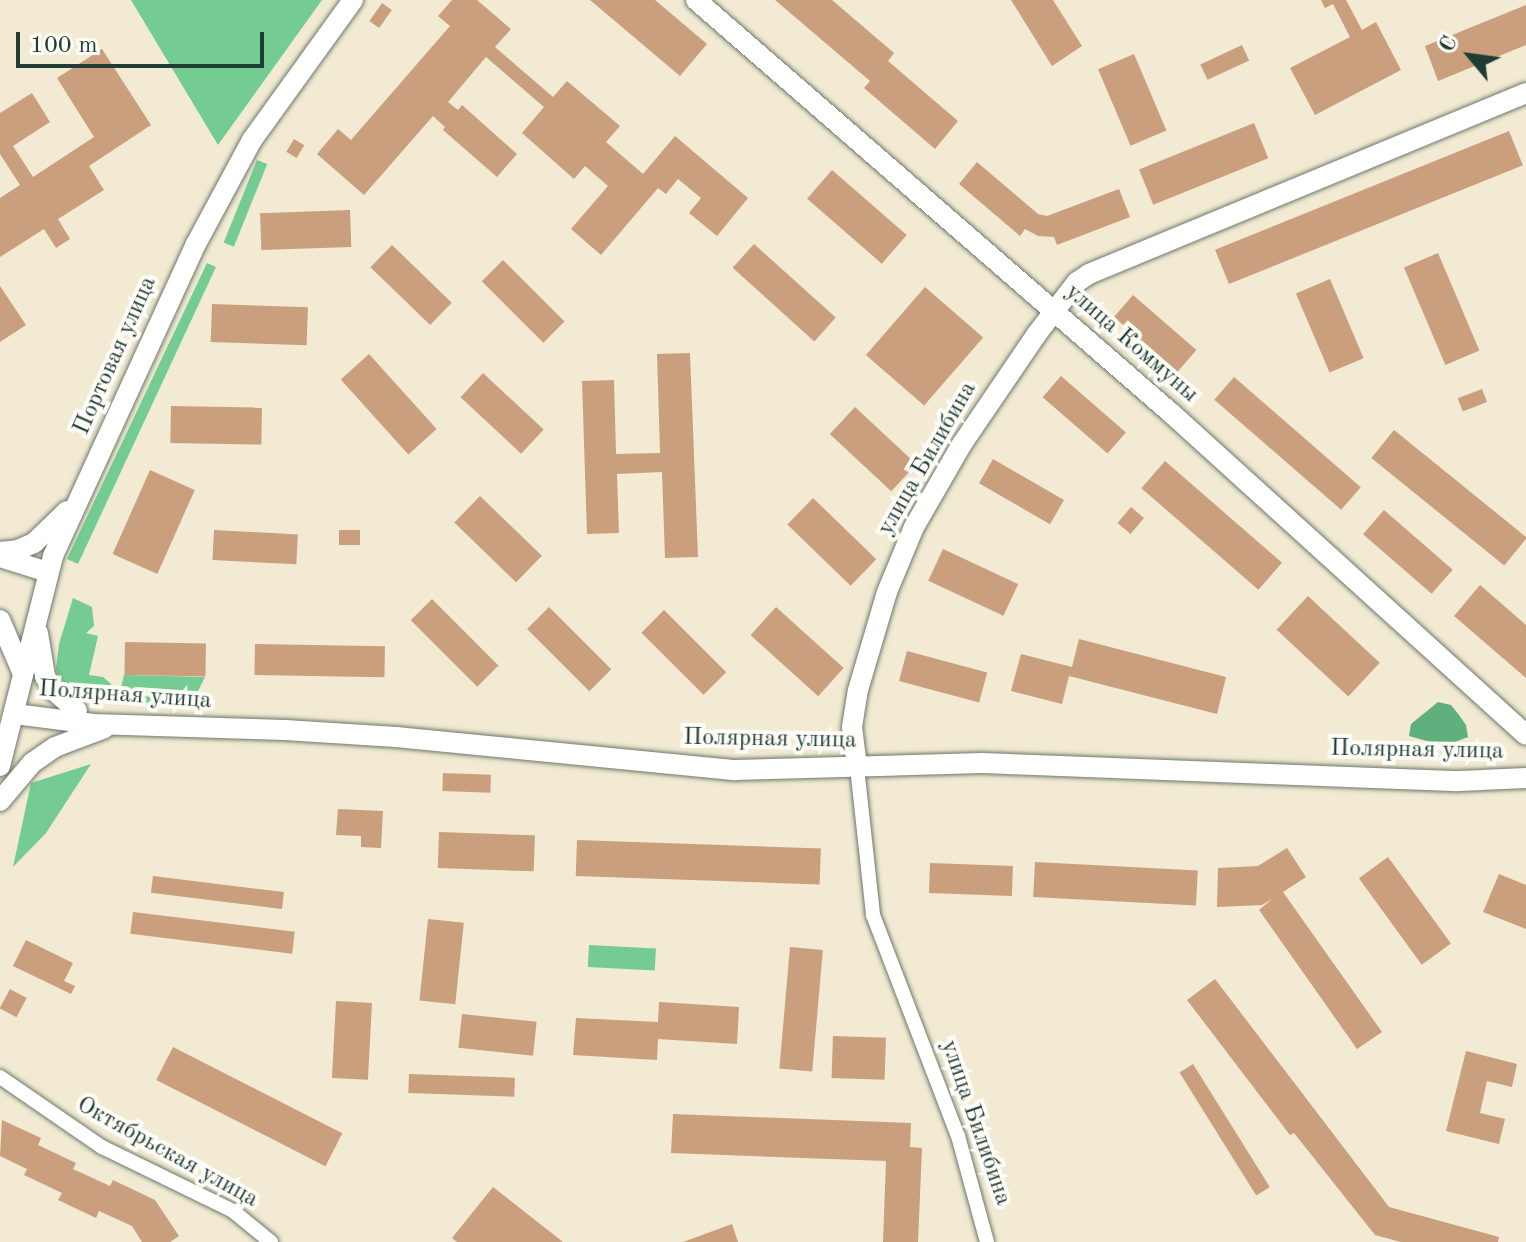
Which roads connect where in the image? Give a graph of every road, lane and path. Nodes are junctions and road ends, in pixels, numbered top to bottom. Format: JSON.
{"nodes":[{"id":1,"x":353,"y":0,"type":"edge"},
{"id":2,"x":696,"y":0,"type":"edge"},
{"id":3,"x":1526,"y":93,"type":"edge"},
{"id":4,"x":1054,"y":312,"type":"junction"},
{"id":5,"x":86,"y":485,"type":"junction"},
{"id":6,"x":0,"y":554,"type":"edge"},
{"id":7,"x":48,"y":572,"type":"junction"},
{"id":8,"x":36,"y":615,"type":"junction"},
{"id":9,"x":0,"y":620,"type":"edge"},
{"id":10,"x":23,"y":674,"type":"junction"},
{"id":11,"x":77,"y":711,"type":"junction"},
{"id":12,"x":15,"y":714,"type":"junction"},
{"id":13,"x":113,"y":725,"type":"junction"},
{"id":14,"x":1526,"y":735,"type":"edge"},
{"id":15,"x":0,"y":766,"type":"edge"},
{"id":16,"x":857,"y":767,"type":"junction"},
{"id":17,"x":1526,"y":778,"type":"edge"},
{"id":18,"x":0,"y":801,"type":"edge"},
{"id":19,"x":0,"y":1077,"type":"edge"},
{"id":20,"x":271,"y":1242,"type":"edge"},
{"id":21,"x":987,"y":1242,"type":"edge"}],
"edges":[{"from":1,"to":5,"type":"main road","name":"Портовая улица"},
{"from":2,"to":4,"type":"main road","name":"улица Коммуны"},
{"from":3,"to":4,"type":"main road","name":"улица Билибина"},
{"from":4,"to":14,"type":"main road","name":"улица Коммуны"},
{"from":4,"to":16,"type":"main road","name":"улица Билибина"},
{"from":5,"to":6,"type":"main road"},
{"from":5,"to":7,"type":"main road","name":"Портовая улица"},
{"from":6,"to":7,"type":"main road"},
{"from":7,"to":8,"type":"main road","name":"Портовая улица"},
{"from":8,"to":10,"type":"main road","name":"Портовая улица"},
{"from":8,"to":11,"type":"main road"},
{"from":9,"to":10,"type":"main road"},
{"from":10,"to":11,"type":"main road"},
{"from":10,"to":12,"type":"main road","name":"Портовая улица"},
{"from":11,"to":13,"type":"main road"},
{"from":12,"to":13,"type":"main road","name":"Полярная улица"},
{"from":12,"to":15,"type":"main road","name":"Портовая улица"},
{"from":13,"to":16,"type":"main road","name":"Полярная улица"},
{"from":13,"to":18,"type":"main road"},
{"from":16,"to":17,"type":"main road","name":"Полярная улица"},
{"from":16,"to":21,"type":"street","name":"улица Билибина"},
{"from":19,"to":20,"type":"street","name":"Октябрьская улица"}]}
